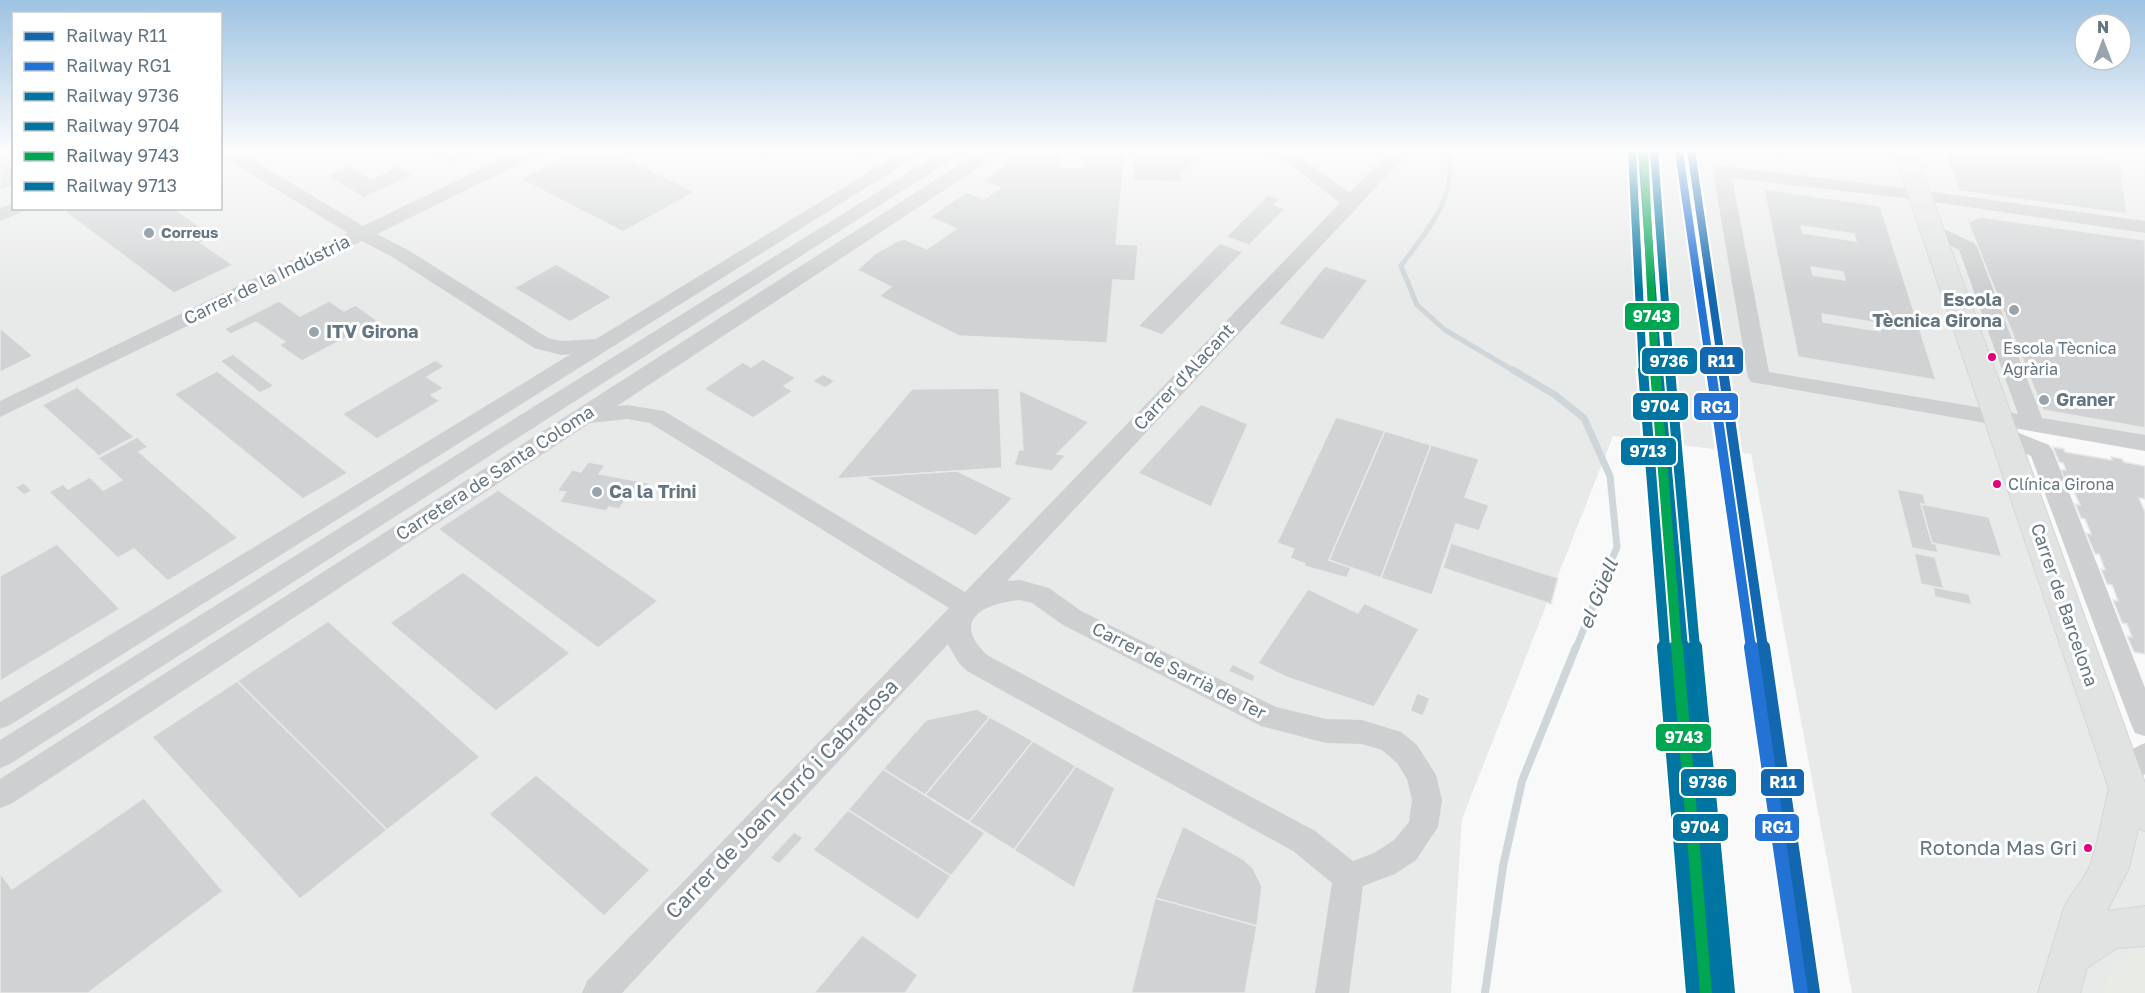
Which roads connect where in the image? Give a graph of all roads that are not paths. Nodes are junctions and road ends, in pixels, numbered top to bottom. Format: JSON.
{"nodes":[{"id":1,"x":301,"y":196,"type":"edge"},
{"id":2,"x":440,"y":196,"type":"edge"},
{"id":3,"x":842,"y":196,"type":"edge"},
{"id":4,"x":884,"y":196,"type":"edge"},
{"id":5,"x":922,"y":196,"type":"edge"},
{"id":6,"x":1342,"y":196,"type":"edge"},
{"id":7,"x":1356,"y":196,"type":"edge"},
{"id":8,"x":1727,"y":196,"type":"edge"},
{"id":9,"x":1920,"y":196,"type":"edge"},
{"id":10,"x":1929,"y":196,"type":"edge"},
{"id":11,"x":1350,"y":202,"type":"junction"},
{"id":12,"x":2145,"y":227,"type":"edge"},
{"id":13,"x":1933,"y":230,"type":"junction"},
{"id":14,"x":363,"y":234,"type":"junction"},
{"id":15,"x":541,"y":343,"type":"junction"},
{"id":16,"x":603,"y":345,"type":"junction"},
{"id":17,"x":661,"y":366,"type":"junction"},
{"id":18,"x":536,"y":386,"type":"junction"},
{"id":19,"x":0,"y":410,"type":"edge"},
{"id":20,"x":656,"y":416,"type":"junction"},
{"id":21,"x":578,"y":418,"type":"junction"},
{"id":22,"x":2012,"y":425,"type":"junction"},
{"id":23,"x":2145,"y":442,"type":"edge"},
{"id":24,"x":966,"y":606,"type":"junction"},
{"id":25,"x":0,"y":717,"type":"edge"},
{"id":26,"x":2145,"y":724,"type":"edge"},
{"id":27,"x":0,"y":755,"type":"edge"},
{"id":28,"x":2135,"y":783,"type":"edge"},
{"id":29,"x":0,"y":795,"type":"edge"},
{"id":30,"x":1349,"y":877,"type":"junction"},
{"id":31,"x":2145,"y":926,"type":"edge"},
{"id":32,"x":2065,"y":974,"type":"edge"},
{"id":33,"x":599,"y":993,"type":"edge"},
{"id":34,"x":1332,"y":993,"type":"edge"}],
"edges":[{"from":1,"to":14,"type":"street"},
{"from":2,"to":14,"type":"street","name":"Carrer de la Indústria"},
{"from":3,"to":16,"type":"street"},
{"from":4,"to":27,"type":"street","name":"Carretera de Santa Coloma"},
{"from":5,"to":17,"type":"street","name":"Carretera de Santa Coloma"},
{"from":6,"to":11,"type":"street"},
{"from":7,"to":11,"type":"street","name":"Carrer d'Alacant"},
{"from":8,"to":22,"type":"street"},
{"from":9,"to":13,"type":"main road","name":"Carrer de Barcelona"},
{"from":10,"to":12,"type":"street"},
{"from":11,"to":24,"type":"street","name":"Carrer d'Alacant"},
{"from":13,"to":22,"type":"main road","name":"Carrer de Barcelona"},
{"from":13,"to":22,"type":"street","name":"Carrer de Barcelona"},
{"from":14,"to":15,"type":"street"},
{"from":14,"to":19,"type":"street","name":"Carrer de la Indústria"},
{"from":15,"to":16,"type":"street"},
{"from":15,"to":18,"type":"street"},
{"from":16,"to":18,"type":"street"},
{"from":17,"to":20,"type":"street"},
{"from":17,"to":21,"type":"street","name":"Carretera de Santa Coloma"},
{"from":18,"to":25,"type":"street"},
{"from":20,"to":21,"type":"street"},
{"from":20,"to":24,"type":"street"},
{"from":21,"to":29,"type":"street","name":"Carretera de Santa Coloma"},
{"from":22,"to":23,"type":"street"},
{"from":22,"to":26,"type":"street","name":"Carrer de Barcelona"},
{"from":22,"to":28,"type":"main road","name":"Carrer de Barcelona"},
{"from":24,"to":30,"type":"street"},
{"from":24,"to":30,"type":"street","name":"Carrer de Sarrià de Ter"},
{"from":24,"to":33,"type":"street","name":"Carrer de Joan Torró i Cabratosa"},
{"from":28,"to":32,"type":"main road","name":"Carrer de Barcelona"},
{"from":30,"to":34,"type":"street"},
{"from":31,"to":32,"type":"main road"}]}
